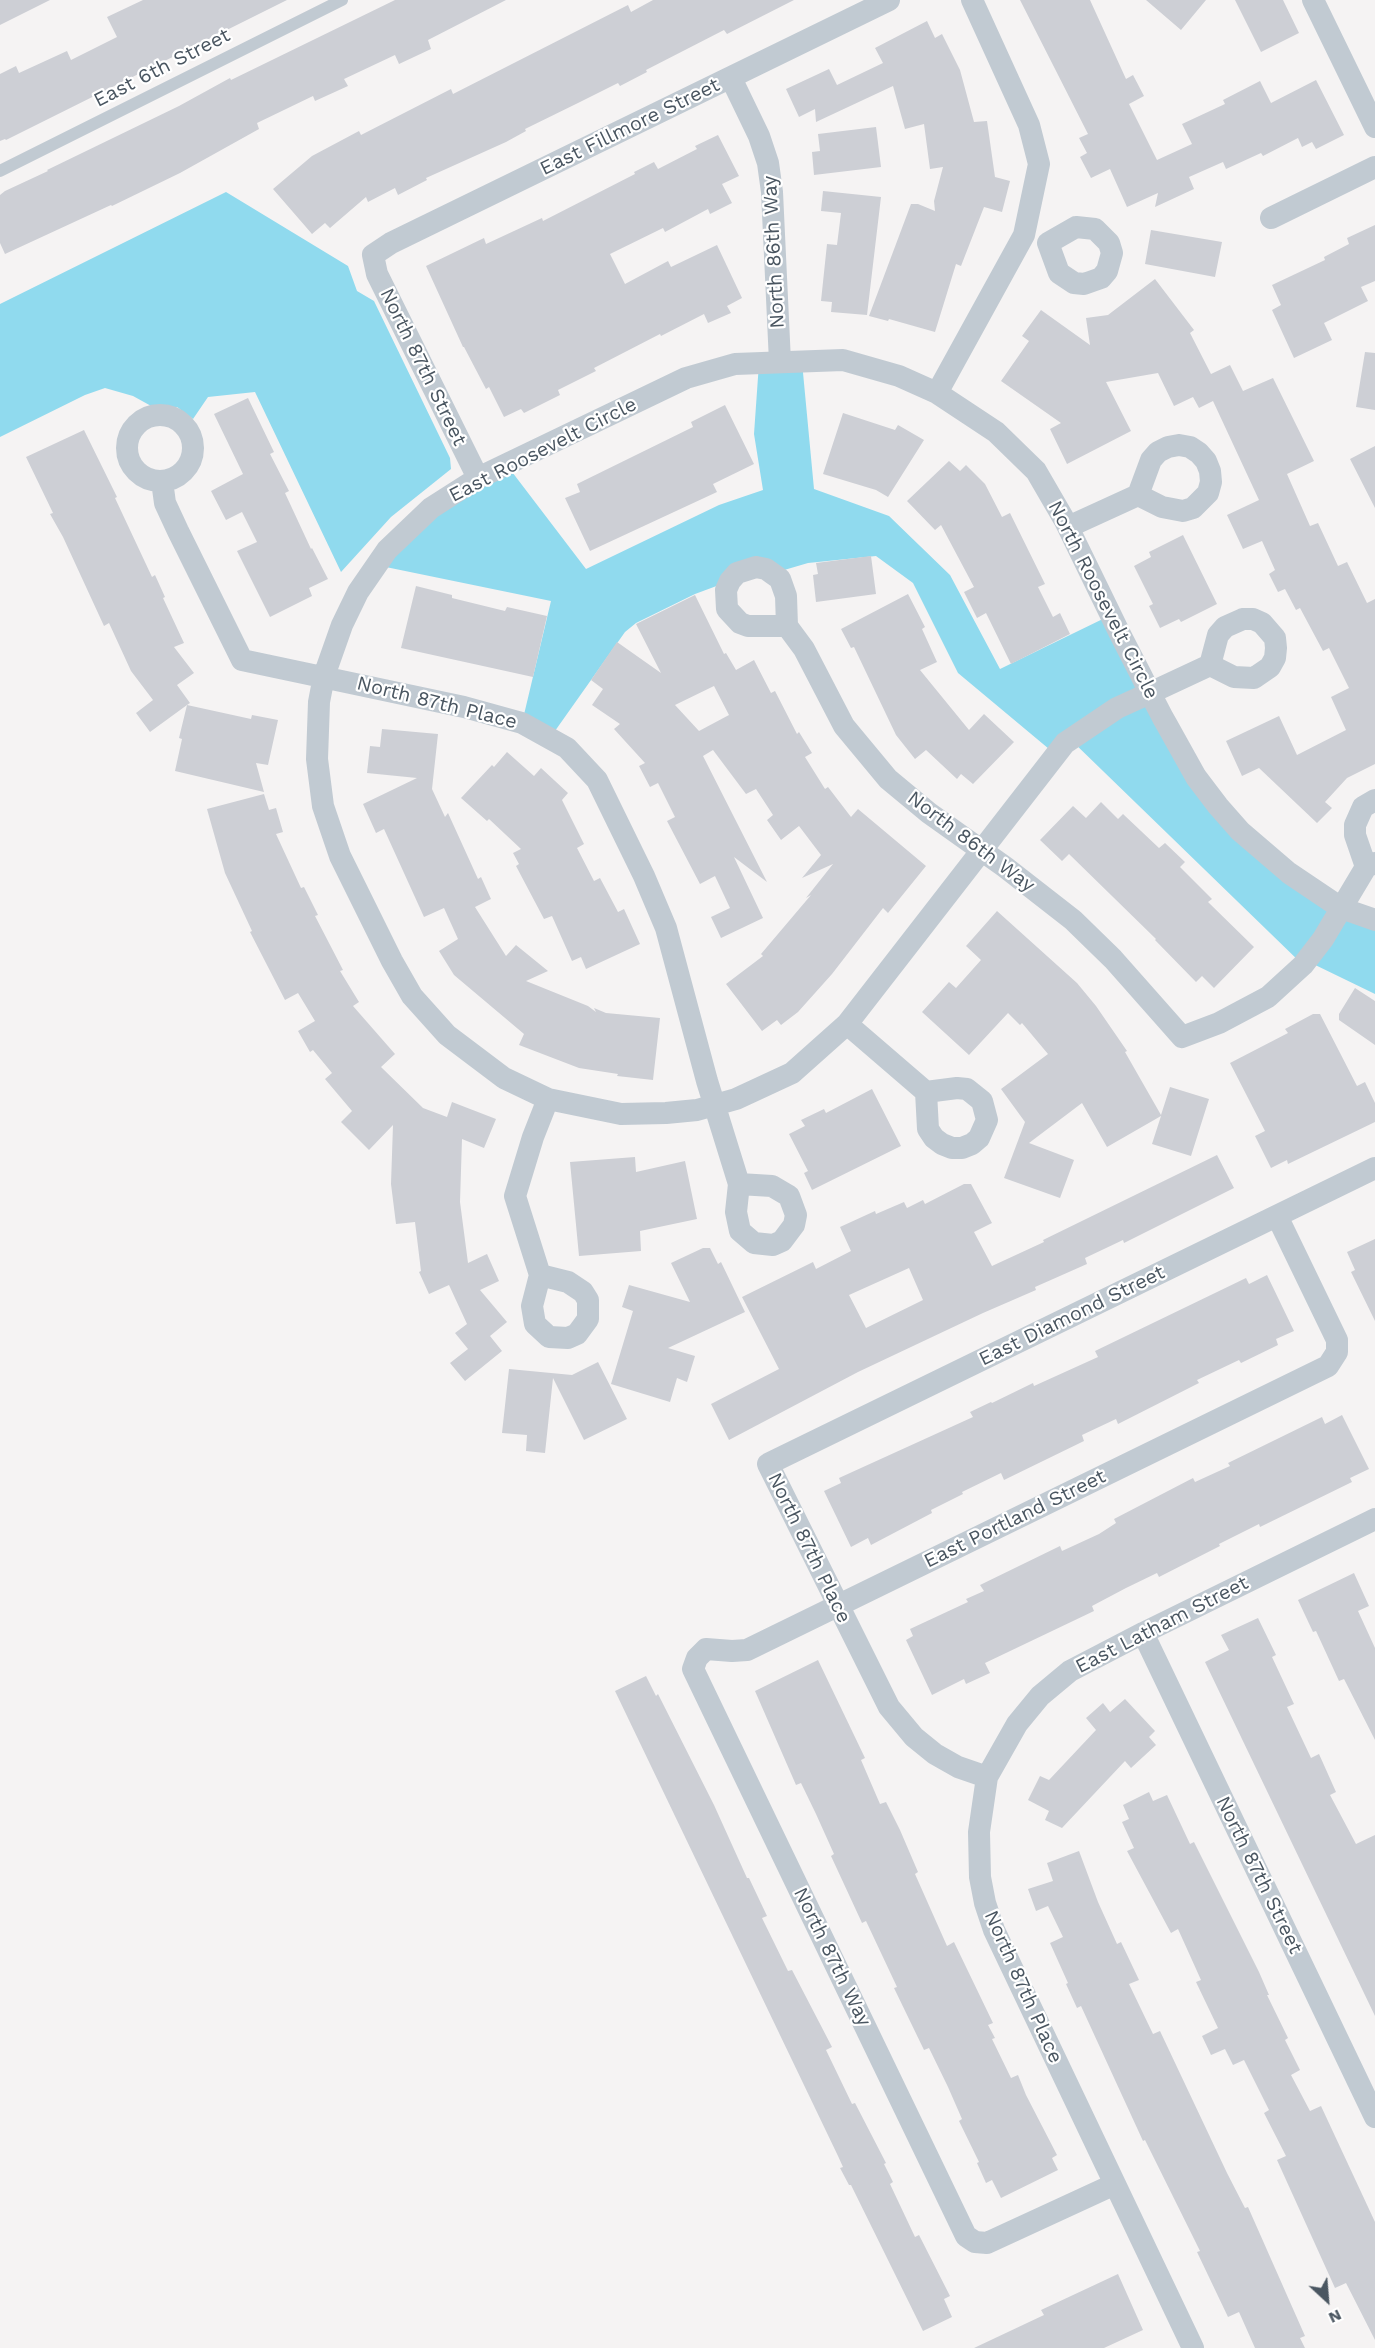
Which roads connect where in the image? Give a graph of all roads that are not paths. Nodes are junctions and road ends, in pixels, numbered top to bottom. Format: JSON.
{"nodes":[{"id":1,"x":342,"y":0,"type":"edge"},
{"id":2,"x":889,"y":0,"type":"edge"},
{"id":3,"x":972,"y":0,"type":"edge"},
{"id":4,"x":1313,"y":0,"type":"edge"},
{"id":5,"x":731,"y":78,"type":"junction"},
{"id":6,"x":1375,"y":127,"type":"edge"},
{"id":7,"x":1375,"y":167,"type":"edge"},
{"id":8,"x":0,"y":171,"type":"edge"},
{"id":9,"x":1271,"y":218,"type":"dead end"},
{"id":10,"x":1024,"y":235,"type":"junction"},
{"id":11,"x":1048,"y":243,"type":"dead end"},
{"id":12,"x":373,"y":255,"type":"joint"},
{"id":13,"x":780,"y":362,"type":"junction"},
{"id":14,"x":937,"y":393,"type":"junction"},
{"id":15,"x":478,"y":478,"type":"junction"},
{"id":16,"x":162,"y":481,"type":"dead end"},
{"id":17,"x":1138,"y":495,"type":"dead end"},
{"id":18,"x":1068,"y":527,"type":"junction"},
{"id":19,"x":787,"y":626,"type":"dead end"},
{"id":20,"x":1210,"y":665,"type":"dead end"},
{"id":21,"x":324,"y":676,"type":"junction"},
{"id":22,"x":1150,"y":693,"type":"junction"},
{"id":23,"x":1375,"y":800,"type":"edge"},
{"id":24,"x":981,"y":850,"type":"junction"},
{"id":25,"x":1370,"y":865,"type":"edge"},
{"id":26,"x":1341,"y":908,"type":"junction"},
{"id":27,"x":1375,"y":920,"type":"edge"},
{"id":28,"x":847,"y":1024,"type":"junction"},
{"id":29,"x":926,"y":1092,"type":"dead end"},
{"id":30,"x":548,"y":1099,"type":"junction"},
{"id":31,"x":714,"y":1106,"type":"junction"},
{"id":32,"x":1375,"y":1168,"type":"edge"},
{"id":33,"x":740,"y":1184,"type":"dead end"},
{"id":34,"x":1277,"y":1216,"type":"junction"},
{"id":35,"x":540,"y":1275,"type":"dead end"},
{"id":36,"x":768,"y":1464,"type":"joint"},
{"id":37,"x":1375,"y":1519,"type":"edge"},
{"id":38,"x":838,"y":1606,"type":"junction"},
{"id":39,"x":1143,"y":1633,"type":"junction"},
{"id":40,"x":693,"y":1669,"type":"joint"},
{"id":41,"x":987,"y":1777,"type":"junction"},
{"id":42,"x":1375,"y":2116,"type":"edge"},
{"id":43,"x":1115,"y":2184,"type":"junction"},
{"id":44,"x":1193,"y":2348,"type":"edge"}],
"edges":[{"from":1,"to":8,"type":"lane","name":"East 6th Street"},
{"from":2,"to":5,"type":"street","name":"East Fillmore Street"},
{"from":3,"to":10,"type":"street"},
{"from":4,"to":6,"type":"street"},
{"from":5,"to":12,"type":"street","name":"East Fillmore Street"},
{"from":5,"to":13,"type":"street","name":"North 86th Way"},
{"from":7,"to":9,"type":"street"},
{"from":10,"to":11,"type":"street"},
{"from":10,"to":14,"type":"street"},
{"from":12,"to":15,"type":"street","name":"North 87th Street"},
{"from":13,"to":14,"type":"street","name":"North Roosevelt Circle"},
{"from":13,"to":15,"type":"street","name":"East Roosevelt Circle"},
{"from":14,"to":18,"type":"street","name":"North Roosevelt Circle"},
{"from":15,"to":21,"type":"street","name":"East Roosevelt Circle"},
{"from":16,"to":21,"type":"street","name":"North 87th Place"},
{"from":17,"to":18,"type":"street"},
{"from":18,"to":22,"type":"street","name":"North Roosevelt Circle"},
{"from":19,"to":24,"type":"street","name":"North 86th Way"},
{"from":20,"to":22,"type":"street"},
{"from":21,"to":30,"type":"street"},
{"from":21,"to":31,"type":"street","name":"North 87th Place"},
{"from":22,"to":24,"type":"street"},
{"from":22,"to":26,"type":"street","name":"North Roosevelt Circle"},
{"from":23,"to":25,"type":"street"},
{"from":24,"to":26,"type":"street","name":"North 86th Way"},
{"from":24,"to":28,"type":"street"},
{"from":25,"to":26,"type":"street"},
{"from":26,"to":27,"type":"street","name":"North Roosevelt Circle"},
{"from":28,"to":29,"type":"street"},
{"from":28,"to":31,"type":"street"},
{"from":30,"to":31,"type":"street"},
{"from":30,"to":35,"type":"street"},
{"from":31,"to":33,"type":"street","name":"North 87th Place"},
{"from":32,"to":34,"type":"street","name":"East Diamond Street"},
{"from":34,"to":36,"type":"street","name":"East Diamond Street"},
{"from":34,"to":38,"type":"street","name":"East Portland Street"},
{"from":36,"to":38,"type":"street","name":"North 87th Place"},
{"from":37,"to":39,"type":"street","name":"East Latham Street"},
{"from":38,"to":40,"type":"street","name":"East Portland Street"},
{"from":38,"to":41,"type":"street","name":"North 87th Place"},
{"from":39,"to":41,"type":"street","name":"East Latham Street"},
{"from":39,"to":42,"type":"street","name":"North 87th Street"},
{"from":40,"to":43,"type":"street","name":"North 87th Way"},
{"from":41,"to":43,"type":"street","name":"North 87th Place"},
{"from":43,"to":44,"type":"street","name":"North 87th Place"}]}
